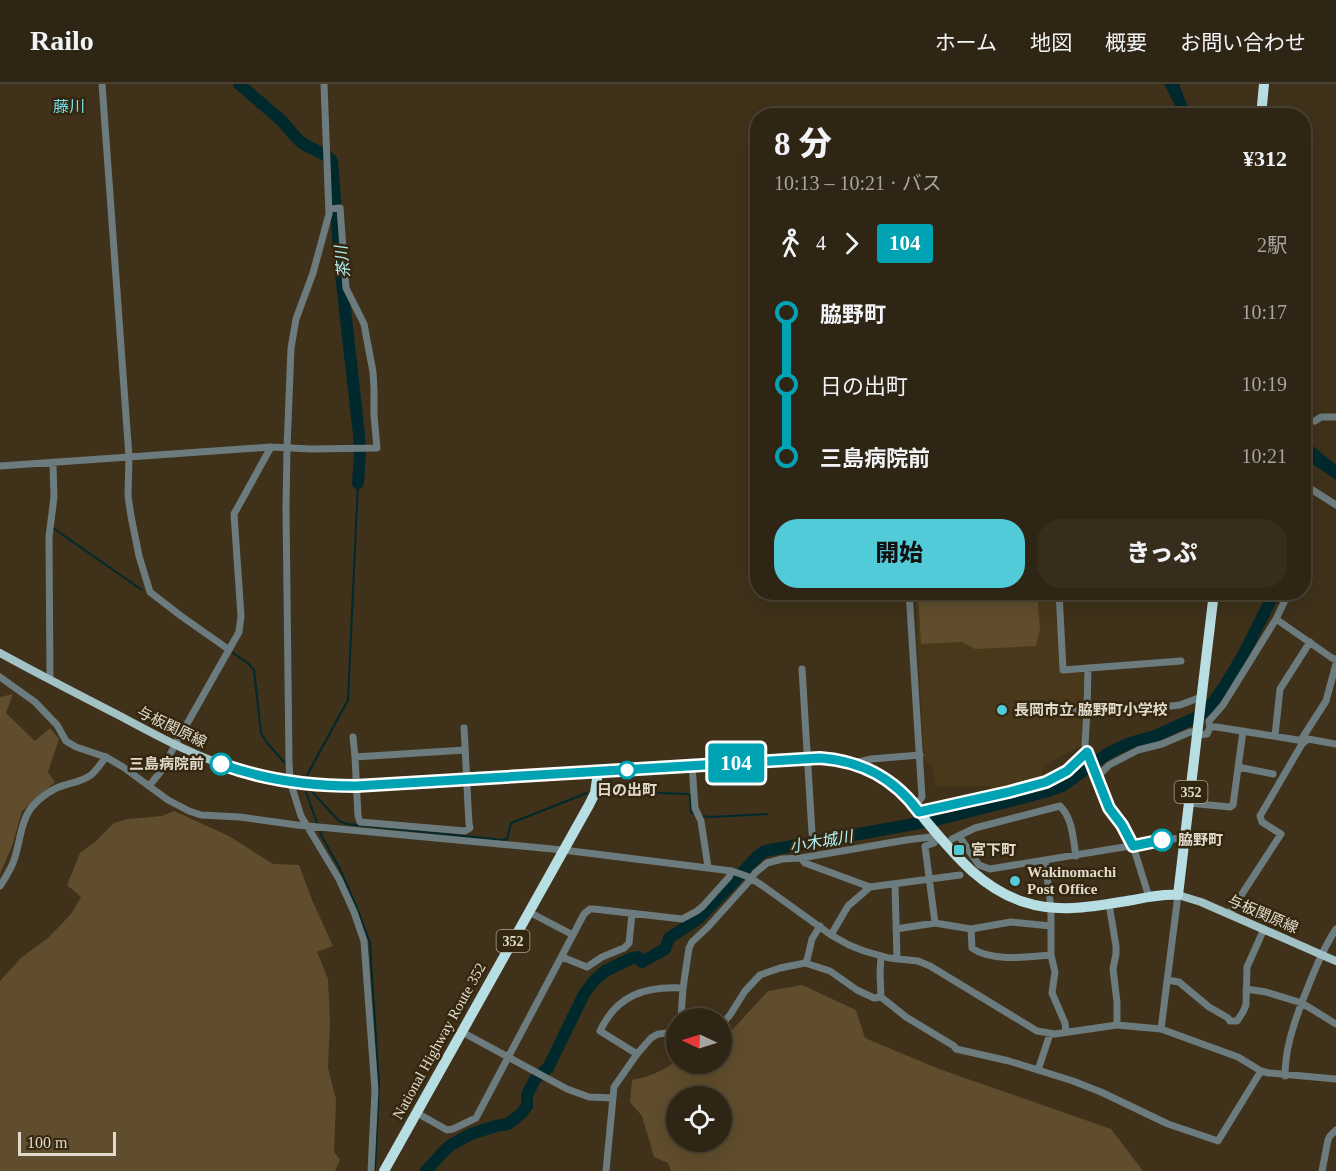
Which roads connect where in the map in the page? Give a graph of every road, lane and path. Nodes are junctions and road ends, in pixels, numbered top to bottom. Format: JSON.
{"nodes":[{"id":1,"x":102,"y":84,"type":"edge"},
{"id":2,"x":324,"y":84,"type":"edge"},
{"id":3,"x":1264,"y":84,"type":"edge"},
{"id":4,"x":1262,"y":108,"type":"edge"},
{"id":5,"x":329,"y":209,"type":"junction"},
{"id":6,"x":1336,"y":417,"type":"edge"},
{"id":7,"x":1315,"y":421,"type":"dead end"},
{"id":8,"x":271,"y":447,"type":"junction"},
{"id":9,"x":286,"y":448,"type":"junction"},
{"id":10,"x":129,"y":457,"type":"junction"},
{"id":11,"x":53,"y":464,"type":"junction"},
{"id":12,"x":0,"y":466,"type":"edge"},
{"id":13,"x":1311,"y":489,"type":"edge"},
{"id":14,"x":1336,"y":505,"type":"edge"},
{"id":15,"x":910,"y":600,"type":"edge"},
{"id":16,"x":1059,"y":600,"type":"edge"},
{"id":17,"x":1213,"y":600,"type":"edge"},
{"id":18,"x":1285,"y":600,"type":"edge"},
{"id":19,"x":1276,"y":619,"type":"junction"},
{"id":20,"x":1310,"y":642,"type":"junction"},
{"id":21,"x":228,"y":649,"type":"junction"},
{"id":22,"x":0,"y":653,"type":"edge"},
{"id":23,"x":1336,"y":658,"type":"edge"},
{"id":24,"x":1181,"y":662,"type":"dead end"},
{"id":25,"x":1336,"y":664,"type":"edge"},
{"id":26,"x":1088,"y":668,"type":"junction"},
{"id":27,"x":802,"y":669,"type":"dead end"},
{"id":28,"x":0,"y":677,"type":"edge"},
{"id":29,"x":50,"y":679,"type":"junction"},
{"id":30,"x":1201,"y":700,"type":"junction"},
{"id":31,"x":1069,"y":711,"type":"dead end"},
{"id":32,"x":1088,"y":711,"type":"junction"},
{"id":33,"x":1210,"y":727,"type":"junction"},
{"id":34,"x":464,"y":728,"type":"dead end"},
{"id":35,"x":1243,"y":731,"type":"junction"},
{"id":36,"x":1198,"y":732,"type":"junction"},
{"id":37,"x":1275,"y":736,"type":"junction"},
{"id":38,"x":353,"y":737,"type":"dead end"},
{"id":39,"x":1300,"y":740,"type":"junction"},
{"id":40,"x":1336,"y":744,"type":"edge"},
{"id":41,"x":175,"y":745,"type":"junction"},
{"id":42,"x":465,"y":750,"type":"junction"},
{"id":43,"x":1087,"y":753,"type":"junction"},
{"id":44,"x":920,"y":755,"type":"junction"},
{"id":45,"x":106,"y":757,"type":"junction"},
{"id":46,"x":355,"y":757,"type":"junction"},
{"id":47,"x":808,"y":759,"type":"junction"},
{"id":48,"x":855,"y":763,"type":"junction"},
{"id":49,"x":692,"y":765,"type":"junction"},
{"id":50,"x":1238,"y":767,"type":"junction"},
{"id":51,"x":598,"y":772,"type":"junction"},
{"id":52,"x":1273,"y":774,"type":"dead end"},
{"id":53,"x":1096,"y":775,"type":"junction"},
{"id":54,"x":467,"y":780,"type":"junction"},
{"id":55,"x":290,"y":781,"type":"junction"},
{"id":56,"x":149,"y":786,"type":"junction"},
{"id":57,"x":356,"y":786,"type":"junction"},
{"id":58,"x":1189,"y":804,"type":"junction"},
{"id":59,"x":919,"y":812,"type":"junction"},
{"id":60,"x":307,"y":826,"type":"junction"},
{"id":61,"x":812,"y":833,"type":"dead end"},
{"id":62,"x":1185,"y":837,"type":"junction"},
{"id":63,"x":937,"y":838,"type":"junction"},
{"id":64,"x":1133,"y":846,"type":"junction"},
{"id":65,"x":563,"y":850,"type":"junction"},
{"id":66,"x":1076,"y":856,"type":"junction"},
{"id":67,"x":801,"y":858,"type":"junction"},
{"id":68,"x":1045,"y":860,"type":"junction"},
{"id":69,"x":708,"y":867,"type":"junction"},
{"id":70,"x":734,"y":871,"type":"junction"},
{"id":71,"x":960,"y":875,"type":"dead end"},
{"id":72,"x":750,"y":878,"type":"junction"},
{"id":73,"x":929,"y":879,"type":"junction"},
{"id":74,"x":895,"y":884,"type":"junction"},
{"id":75,"x":0,"y":886,"type":"edge"},
{"id":76,"x":870,"y":887,"type":"junction"},
{"id":77,"x":1178,"y":896,"type":"junction"},
{"id":78,"x":1149,"y":897,"type":"junction"},
{"id":79,"x":1109,"y":904,"type":"junction"},
{"id":80,"x":1051,"y":908,"type":"junction"},
{"id":81,"x":529,"y":912,"type":"junction"},
{"id":82,"x":632,"y":914,"type":"junction"},
{"id":83,"x":1228,"y":914,"type":"junction"},
{"id":84,"x":935,"y":923,"type":"junction"},
{"id":85,"x":820,"y":926,"type":"junction"},
{"id":86,"x":1051,"y":926,"type":"junction"},
{"id":87,"x":896,"y":929,"type":"junction"},
{"id":88,"x":971,"y":929,"type":"junction"},
{"id":89,"x":1264,"y":929,"type":"junction"},
{"id":90,"x":1336,"y":929,"type":"edge"},
{"id":91,"x":573,"y":935,"type":"junction"},
{"id":92,"x":831,"y":935,"type":"junction"},
{"id":93,"x":1321,"y":954,"type":"junction"},
{"id":94,"x":1051,"y":955,"type":"junction"},
{"id":95,"x":881,"y":956,"type":"junction"},
{"id":96,"x":562,"y":957,"type":"junction"},
{"id":97,"x":897,"y":959,"type":"junction"},
{"id":98,"x":1336,"y":961,"type":"edge"},
{"id":99,"x":805,"y":963,"type":"junction"},
{"id":100,"x":1167,"y":980,"type":"junction"},
{"id":101,"x":683,"y":988,"type":"junction"},
{"id":102,"x":1246,"y":989,"type":"junction"},
{"id":103,"x":881,"y":997,"type":"junction"},
{"id":104,"x":1302,"y":1003,"type":"junction"},
{"id":105,"x":682,"y":1008,"type":"edge"},
{"id":106,"x":732,"y":1012,"type":"edge"},
{"id":107,"x":1117,"y":1024,"type":"junction"},
{"id":108,"x":1336,"y":1024,"type":"edge"},
{"id":109,"x":1161,"y":1029,"type":"junction"},
{"id":110,"x":462,"y":1032,"type":"junction"},
{"id":111,"x":1066,"y":1032,"type":"junction"},
{"id":112,"x":666,"y":1033,"type":"edge"},
{"id":113,"x":1050,"y":1034,"type":"junction"},
{"id":114,"x":637,"y":1054,"type":"junction"},
{"id":115,"x":508,"y":1057,"type":"junction"},
{"id":116,"x":1038,"y":1070,"type":"junction"},
{"id":117,"x":1261,"y":1071,"type":"junction"},
{"id":118,"x":1285,"y":1076,"type":"junction"},
{"id":119,"x":1336,"y":1079,"type":"edge"},
{"id":120,"x":613,"y":1098,"type":"junction"},
{"id":121,"x":417,"y":1113,"type":"junction"},
{"id":122,"x":1336,"y":1130,"type":"edge"},
{"id":123,"x":371,"y":1171,"type":"edge"},
{"id":124,"x":384,"y":1171,"type":"edge"},
{"id":125,"x":606,"y":1171,"type":"edge"},
{"id":126,"x":1322,"y":1171,"type":"edge"}],
"edges":[{"from":1,"to":10,"type":"street"},
{"from":2,"to":5,"type":"street"},
{"from":3,"to":4,"type":"highway"},
{"from":5,"to":9,"type":"street"},
{"from":5,"to":9,"type":"street"},
{"from":6,"to":7,"type":"street"},
{"from":8,"to":9,"type":"street"},
{"from":8,"to":10,"type":"street"},
{"from":8,"to":21,"type":"street"},
{"from":9,"to":55,"type":"street"},
{"from":10,"to":11,"type":"street"},
{"from":10,"to":21,"type":"street"},
{"from":11,"to":12,"type":"street"},
{"from":11,"to":29,"type":"street"},
{"from":13,"to":14,"type":"street"},
{"from":15,"to":44,"type":"street"},
{"from":16,"to":26,"type":"street"},
{"from":17,"to":30,"type":"highway","number":"352"},
{"from":18,"to":19,"type":"street"},
{"from":19,"to":20,"type":"street"},
{"from":19,"to":33,"type":"street"},
{"from":20,"to":23,"type":"street"},
{"from":20,"to":37,"type":"street"},
{"from":21,"to":41,"type":"street"},
{"from":22,"to":29,"type":"main road","name":"与板関原線"},
{"from":24,"to":26,"type":"street"},
{"from":25,"to":39,"type":"street"},
{"from":26,"to":32,"type":"street"},
{"from":27,"to":47,"type":"street"},
{"from":28,"to":45,"type":"street"},
{"from":29,"to":41,"type":"main road","name":"与板関原線"},
{"from":30,"to":32,"type":"street"},
{"from":30,"to":36,"type":"highway","number":"352"},
{"from":31,"to":32,"type":"street"},
{"from":32,"to":43,"type":"street"},
{"from":33,"to":35,"type":"street"},
{"from":33,"to":36,"type":"street"},
{"from":34,"to":42,"type":"street"},
{"from":35,"to":37,"type":"street"},
{"from":35,"to":50,"type":"street"},
{"from":36,"to":53,"type":"street"},
{"from":36,"to":58,"type":"highway","number":"352"},
{"from":37,"to":39,"type":"street"},
{"from":38,"to":46,"type":"street"},
{"from":39,"to":40,"type":"street"},
{"from":39,"to":83,"type":"street"},
{"from":41,"to":55,"type":"main road","name":"与板関原線"},
{"from":41,"to":56,"type":"street"},
{"from":42,"to":46,"type":"street"},
{"from":42,"to":54,"type":"street"},
{"from":43,"to":53,"type":"street"},
{"from":43,"to":59,"type":"street"},
{"from":44,"to":48,"type":"street"},
{"from":44,"to":59,"type":"street"},
{"from":45,"to":56,"type":"street"},
{"from":45,"to":75,"type":"street"},
{"from":46,"to":57,"type":"street"},
{"from":47,"to":48,"type":"highway"},
{"from":47,"to":49,"type":"highway"},
{"from":47,"to":61,"type":"street"},
{"from":48,"to":59,"type":"highway"},
{"from":49,"to":51,"type":"highway"},
{"from":49,"to":69,"type":"street"},
{"from":50,"to":52,"type":"street"},
{"from":50,"to":58,"type":"street"},
{"from":51,"to":54,"type":"main road","name":"与板関原線"},
{"from":51,"to":65,"type":"highway","name":"National Highway Route 352","number":"352"},
{"from":53,"to":64,"type":"street"},
{"from":54,"to":57,"type":"main road","name":"与板関原線"},
{"from":54,"to":57,"type":"street"},
{"from":55,"to":57,"type":"main road","name":"与板関原線"},
{"from":55,"to":60,"type":"street"},
{"from":56,"to":60,"type":"street"},
{"from":58,"to":62,"type":"highway","number":"352"},
{"from":59,"to":63,"type":"highway"},
{"from":60,"to":65,"type":"street"},
{"from":60,"to":123,"type":"street"},
{"from":62,"to":64,"type":"street"},
{"from":62,"to":77,"type":"highway","number":"352"},
{"from":63,"to":67,"type":"street"},
{"from":63,"to":73,"type":"street"},
{"from":63,"to":80,"type":"highway"},
{"from":64,"to":66,"type":"street"},
{"from":64,"to":78,"type":"street"},
{"from":65,"to":69,"type":"street"},
{"from":65,"to":81,"type":"highway","name":"National Highway Route 352","number":"352"},
{"from":66,"to":68,"type":"street"},
{"from":66,"to":68,"type":"street"},
{"from":67,"to":72,"type":"street"},
{"from":67,"to":76,"type":"street"},
{"from":68,"to":80,"type":"street"},
{"from":69,"to":70,"type":"street"},
{"from":70,"to":72,"type":"street"},
{"from":70,"to":82,"type":"street"},
{"from":71,"to":73,"type":"street"},
{"from":72,"to":85,"type":"street"},
{"from":72,"to":101,"type":"street"},
{"from":73,"to":74,"type":"street"},
{"from":73,"to":84,"type":"street"},
{"from":74,"to":76,"type":"street"},
{"from":74,"to":87,"type":"street"},
{"from":76,"to":92,"type":"street"},
{"from":77,"to":78,"type":"highway"},
{"from":77,"to":83,"type":"main road","name":"与板関原線"},
{"from":77,"to":100,"type":"street"},
{"from":78,"to":79,"type":"highway"},
{"from":79,"to":80,"type":"highway"},
{"from":79,"to":107,"type":"street"},
{"from":80,"to":86,"type":"street"},
{"from":81,"to":91,"type":"street"},
{"from":81,"to":110,"type":"highway","name":"National Highway Route 352","number":"352"},
{"from":82,"to":91,"type":"street"},
{"from":82,"to":96,"type":"street"},
{"from":83,"to":89,"type":"main road","name":"与板関原線"},
{"from":84,"to":87,"type":"street"},
{"from":84,"to":88,"type":"street"},
{"from":85,"to":92,"type":"street"},
{"from":85,"to":99,"type":"street"},
{"from":86,"to":88,"type":"street"},
{"from":86,"to":94,"type":"street"},
{"from":87,"to":97,"type":"street"},
{"from":88,"to":94,"type":"street"},
{"from":89,"to":93,"type":"main road","name":"与板関原線"},
{"from":89,"to":102,"type":"street"},
{"from":90,"to":93,"type":"street"},
{"from":91,"to":96,"type":"street"},
{"from":92,"to":95,"type":"street"},
{"from":93,"to":98,"type":"main road","name":"与板関原線"},
{"from":93,"to":104,"type":"street"},
{"from":94,"to":111,"type":"street"},
{"from":95,"to":97,"type":"street"},
{"from":95,"to":103,"type":"street"},
{"from":96,"to":115,"type":"street"},
{"from":97,"to":113,"type":"street"},
{"from":99,"to":103,"type":"street"},
{"from":99,"to":106,"type":"street"},
{"from":100,"to":102,"type":"street"},
{"from":100,"to":109,"type":"street"},
{"from":101,"to":105,"type":"street"},
{"from":101,"to":114,"type":"street"},
{"from":102,"to":104,"type":"street"},
{"from":103,"to":116,"type":"street"},
{"from":104,"to":108,"type":"street"},
{"from":104,"to":118,"type":"street"},
{"from":107,"to":109,"type":"street"},
{"from":107,"to":111,"type":"street"},
{"from":109,"to":117,"type":"street"},
{"from":110,"to":115,"type":"street"},
{"from":110,"to":121,"type":"highway","name":"National Highway Route 352","number":"352"},
{"from":111,"to":113,"type":"street"},
{"from":112,"to":114,"type":"street"},
{"from":113,"to":116,"type":"street"},
{"from":114,"to":120,"type":"street"},
{"from":115,"to":120,"type":"street"},
{"from":115,"to":121,"type":"street"},
{"from":116,"to":117,"type":"street"},
{"from":117,"to":118,"type":"street"},
{"from":118,"to":119,"type":"street"},
{"from":120,"to":125,"type":"street"},
{"from":121,"to":124,"type":"highway","name":"National Highway Route 352","number":"352"},
{"from":122,"to":126,"type":"street"}]}
